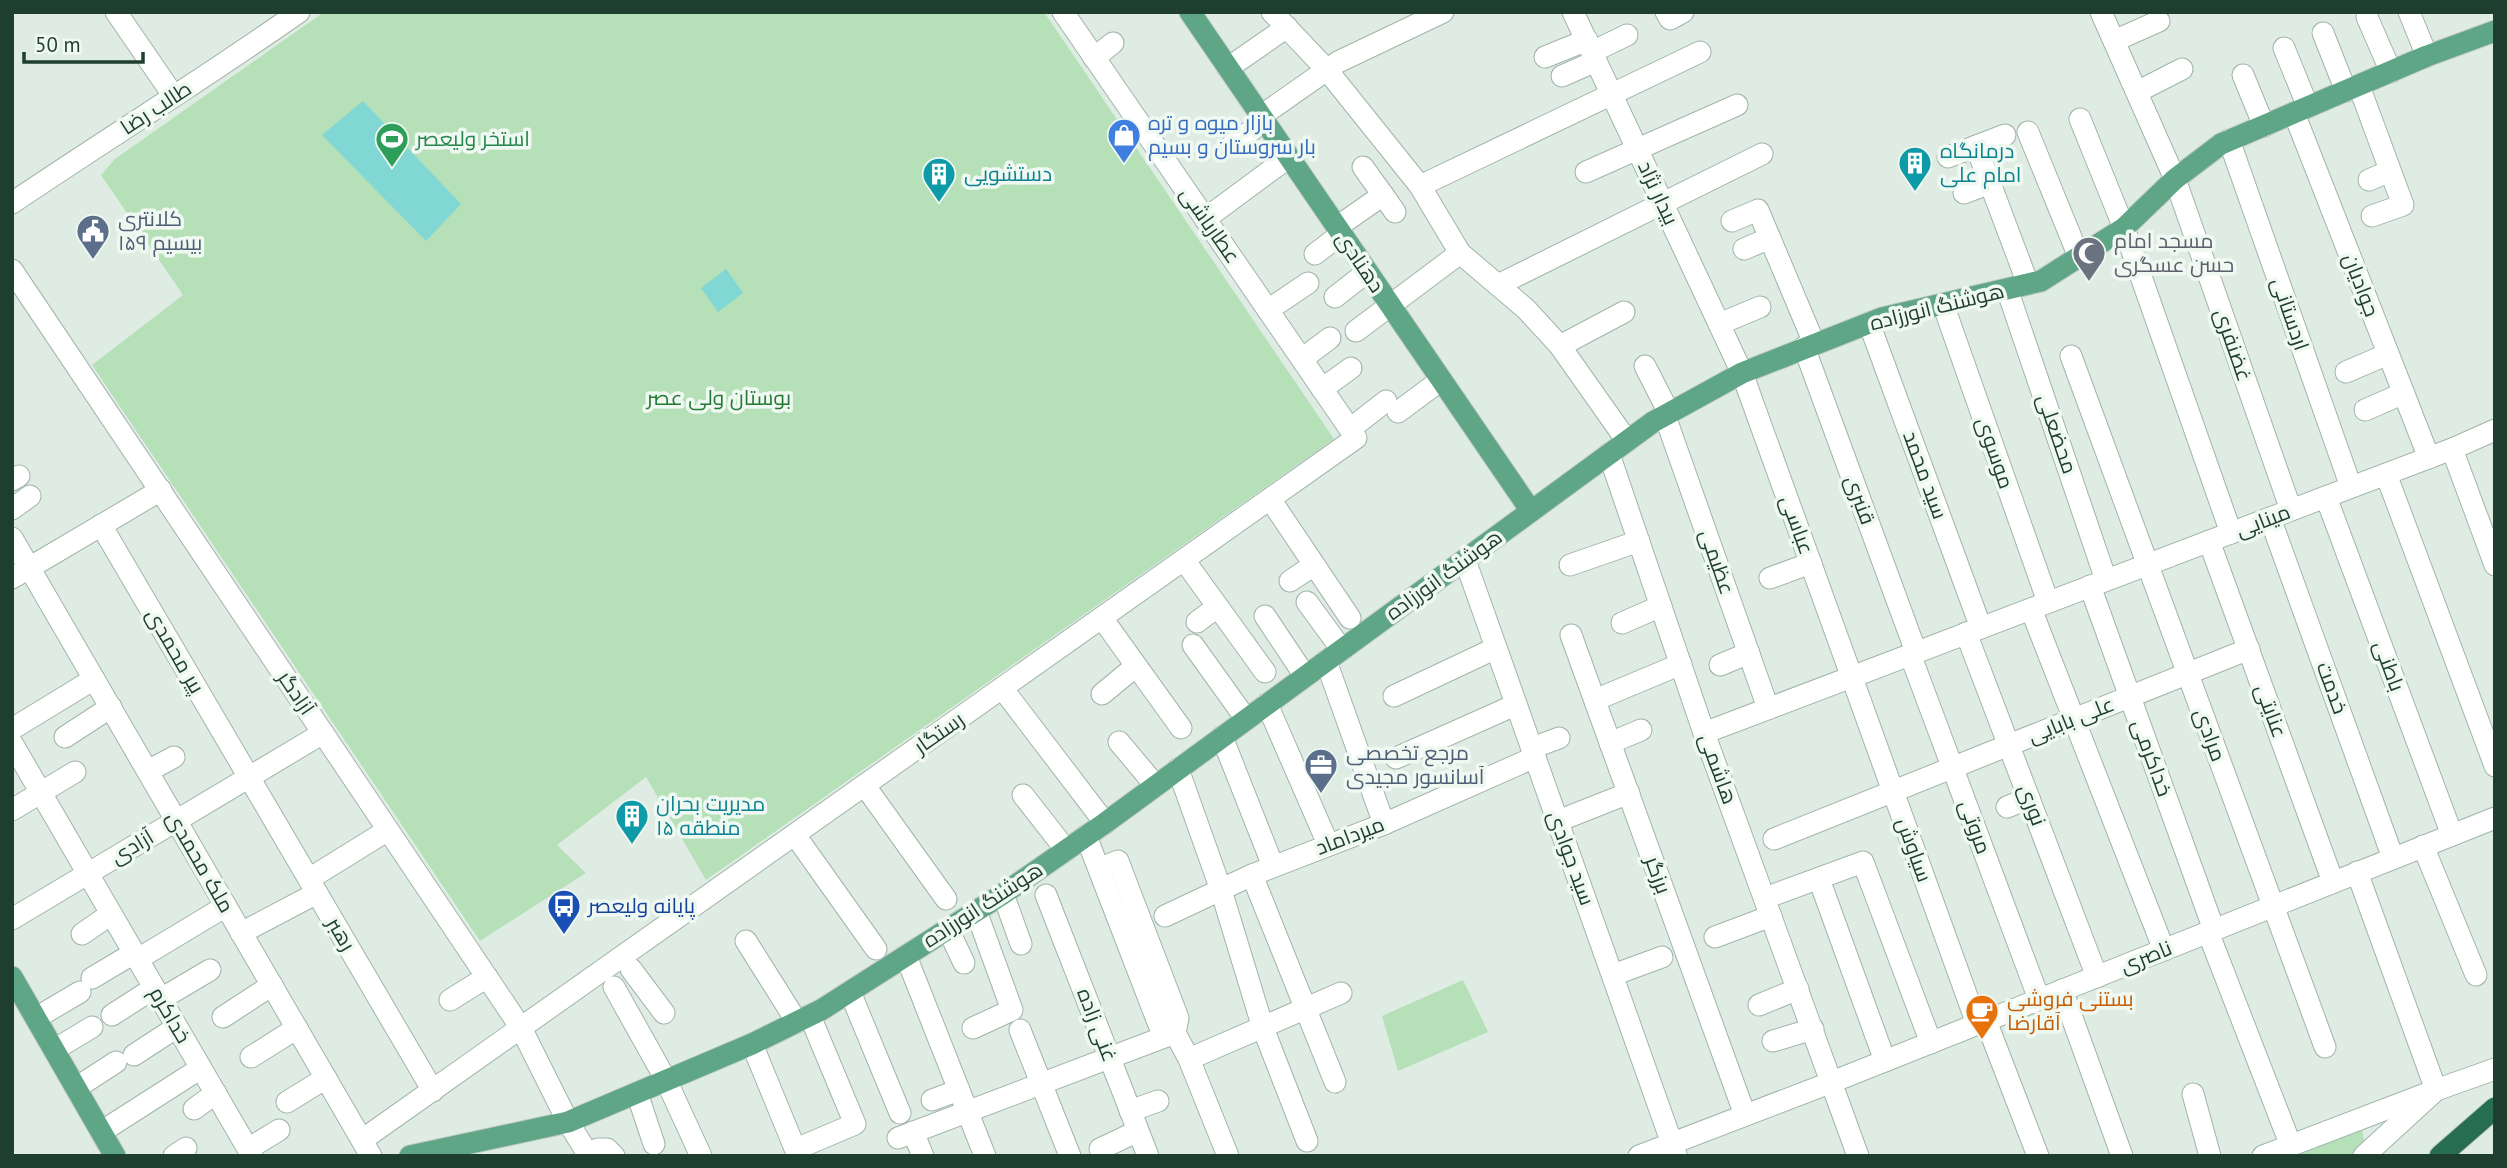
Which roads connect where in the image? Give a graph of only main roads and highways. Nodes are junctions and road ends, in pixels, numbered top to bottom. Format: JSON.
{"nodes":[{"id":1,"x":1190,"y":12,"type":"edge"},
{"id":2,"x":2495,"y":31,"type":"edge"},
{"id":3,"x":1531,"y":511,"type":"junction"},
{"id":4,"x":12,"y":977,"type":"edge"},
{"id":5,"x":2495,"y":1108,"type":"edge"},
{"id":6,"x":2495,"y":1128,"type":"edge"},
{"id":7,"x":458,"y":1150,"type":"edge"},
{"id":8,"x":115,"y":1156,"type":"edge"},
{"id":9,"x":410,"y":1156,"type":"edge"},
{"id":10,"x":2440,"y":1156,"type":"edge"},
{"id":11,"x":2447,"y":1156,"type":"edge"}],
"edges":[{"from":1,"to":3,"type":"main road","name":"دهنادی"},
{"from":2,"to":3,"type":"main road","name":"هوشنگ انورزاده"},
{"from":3,"to":7,"type":"main road","name":"هوشنگ انورزاده"},
{"from":4,"to":8,"type":"main road"},
{"from":5,"to":10,"type":"highway"},
{"from":6,"to":11,"type":"highway"},
{"from":7,"to":9,"type":"main road","name":"هوشنگ انورزاده"}]}
